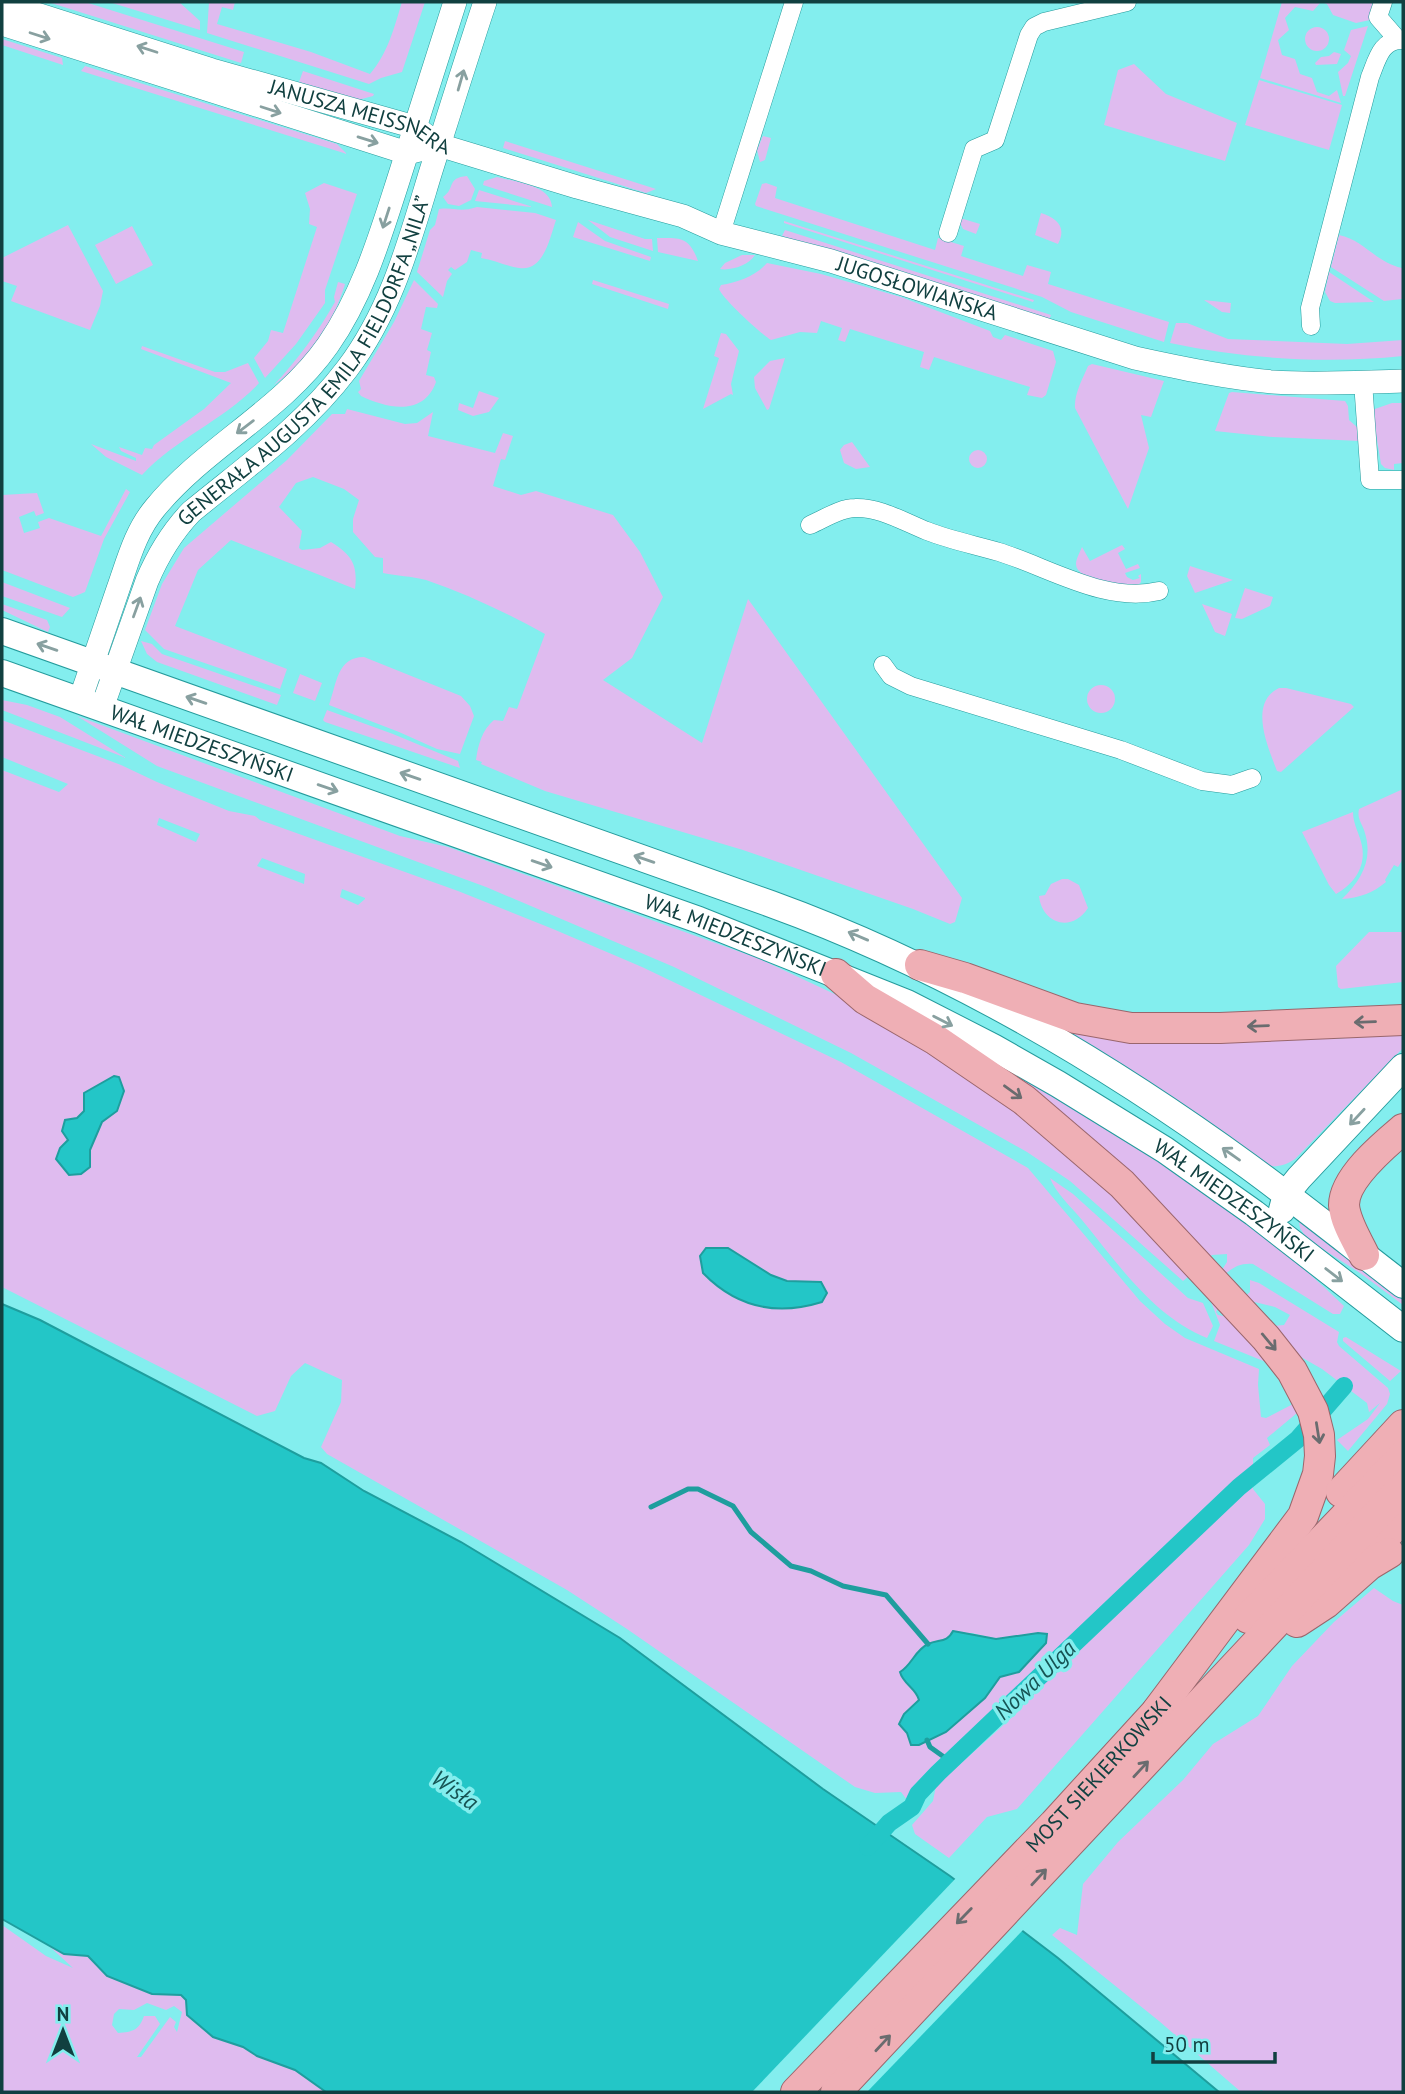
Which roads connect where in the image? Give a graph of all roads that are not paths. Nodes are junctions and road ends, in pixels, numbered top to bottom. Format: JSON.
{"nodes":[{"id":1,"x":455,"y":2,"type":"edge"},
{"id":2,"x":485,"y":2,"type":"edge"},
{"id":3,"x":794,"y":2,"type":"edge"},
{"id":4,"x":1383,"y":2,"type":"edge"},
{"id":5,"x":2,"y":3,"type":"edge"},
{"id":6,"x":1121,"y":3,"type":"edge"},
{"id":7,"x":2,"y":24,"type":"edge"},
{"id":8,"x":1401,"y":40,"type":"edge"},
{"id":9,"x":415,"y":127,"type":"junction"},
{"id":10,"x":439,"y":145,"type":"junction"},
{"id":11,"x":407,"y":153,"type":"junction"},
{"id":12,"x":721,"y":233,"type":"junction"},
{"id":13,"x":948,"y":233,"type":"dead end"},
{"id":14,"x":1311,"y":326,"type":"dead end"},
{"id":15,"x":1403,"y":381,"type":"edge"},
{"id":16,"x":1363,"y":382,"type":"junction"},
{"id":17,"x":1403,"y":480,"type":"edge"},
{"id":18,"x":810,"y":525,"type":"dead end"},
{"id":19,"x":1159,"y":591,"type":"dead end"},
{"id":20,"x":2,"y":631,"type":"edge"},
{"id":21,"x":883,"y":665,"type":"dead end"},
{"id":22,"x":103,"y":667,"type":"junction"},
{"id":23,"x":2,"y":673,"type":"edge"},
{"id":24,"x":91,"y":704,"type":"junction"},
{"id":25,"x":1252,"y":778,"type":"dead end"},
{"id":26,"x":920,"y":965,"type":"junction"},
{"id":27,"x":836,"y":974,"type":"junction"},
{"id":28,"x":1403,"y":1020,"type":"edge"},
{"id":29,"x":1403,"y":1067,"type":"edge"},
{"id":30,"x":1403,"y":1129,"type":"edge"},
{"id":31,"x":1286,"y":1194,"type":"junction"},
{"id":32,"x":1281,"y":1233,"type":"junction"},
{"id":33,"x":1364,"y":1255,"type":"junction"},
{"id":34,"x":1403,"y":1285,"type":"edge"},
{"id":35,"x":1403,"y":1329,"type":"edge"},
{"id":36,"x":1403,"y":1425,"type":"edge"},
{"id":37,"x":1403,"y":1456,"type":"edge"},
{"id":38,"x":1403,"y":1487,"type":"edge"},
{"id":39,"x":1403,"y":1519,"type":"edge"},
{"id":40,"x":1365,"y":1535,"type":"edge"},
{"id":41,"x":1245,"y":1595,"type":"junction"},
{"id":42,"x":1157,"y":1711,"type":"junction"},
{"id":43,"x":1188,"y":1719,"type":"junction"},
{"id":44,"x":796,"y":2092,"type":"edge"},
{"id":45,"x":836,"y":2092,"type":"edge"}],
"edges":[{"from":1,"to":9,"type":"street","name":"GENERAŁA AUGUSTA EMILA FIELDORFA „NILA”"},
{"from":10,"to":2,"type":"street","name":"GENERAŁA AUGUSTA EMILA FIELDORFA „NILA”","one_way":true},
{"from":3,"to":12,"type":"street"},
{"from":4,"to":8,"type":"street"},
{"from":9,"to":5,"type":"street","name":"JANUSZA MEISSNERA","one_way":true},
{"from":6,"to":13,"type":"street"},
{"from":7,"to":11,"type":"street","name":"JANUSZA MEISSNERA","one_way":true},
{"from":8,"to":14,"type":"street"},
{"from":9,"to":10,"type":"street","name":"JANUSZA MEISSNERA"},
{"from":9,"to":11,"type":"street","name":"GENERAŁA AUGUSTA EMILA FIELDORFA „NILA”"},
{"from":10,"to":11,"type":"street","name":"JANUSZA MEISSNERA"},
{"from":10,"to":12,"type":"street","name":"JUGOSŁOWIAŃSKA"},
{"from":22,"to":10,"type":"street","name":"GENERAŁA AUGUSTA EMILA FIELDORFA „NILA”","one_way":true},
{"from":11,"to":22,"type":"street","name":"GENERAŁA AUGUSTA EMILA FIELDORFA „NILA”","one_way":true},
{"from":12,"to":16,"type":"street","name":"JUGOSŁOWIAŃSKA"},
{"from":15,"to":16,"type":"street","name":"JUGOSŁOWIAŃSKA"},
{"from":16,"to":17,"type":"street"},
{"from":18,"to":19,"type":"street"},
{"from":22,"to":20,"type":"main road","name":"WAŁ MIEDZESZYŃSKI","one_way":true},
{"from":21,"to":25,"type":"street"},
{"from":22,"to":24,"type":"street","name":"GENERAŁA AUGUSTA EMILA FIELDORFA „NILA”"},
{"from":26,"to":22,"type":"main road","name":"WAŁ MIEDZESZYŃSKI","one_way":true},
{"from":23,"to":24,"type":"main road","name":"WAŁ MIEDZESZYŃSKI"},
{"from":24,"to":27,"type":"main road","name":"WAŁ MIEDZESZYŃSKI","one_way":true},
{"from":28,"to":26,"type":"main road","one_way":true},
{"from":31,"to":26,"type":"main road","name":"WAŁ MIEDZESZYŃSKI","one_way":true},
{"from":27,"to":32,"type":"main road","name":"WAŁ MIEDZESZYŃSKI","one_way":true},
{"from":27,"to":41,"type":"main road","one_way":true},
{"from":29,"to":31,"type":"main road","one_way":true},
{"from":30,"to":33,"type":"main road"},
{"from":31,"to":32,"type":"main road"},
{"from":31,"to":33,"type":"main road","name":"WAŁ MIEDZESZYŃSKI"},
{"from":32,"to":35,"type":"main road","name":"WAŁ MIEDZESZYŃSKI","one_way":true},
{"from":33,"to":34,"type":"main road","name":"WAŁ MIEDZESZYŃSKI"},
{"from":36,"to":40,"type":"main road"},
{"from":37,"to":40,"type":"main road","name":"MOST SIEKIERKOWSKI"},
{"from":38,"to":40,"type":"main road","name":"MOST SIEKIERKOWSKI"},
{"from":39,"to":40,"type":"main road"},
{"from":40,"to":41,"type":"main road"},
{"from":40,"to":42,"type":"main road","name":"MOST SIEKIERKOWSKI"},
{"from":40,"to":43,"type":"main road","name":"MOST SIEKIERKOWSKI"},
{"from":40,"to":43,"type":"main road"},
{"from":41,"to":42,"type":"main road"},
{"from":42,"to":44,"type":"main road","name":"MOST SIEKIERKOWSKI","one_way":true},
{"from":45,"to":43,"type":"main road","name":"MOST SIEKIERKOWSKI","one_way":true}]}
